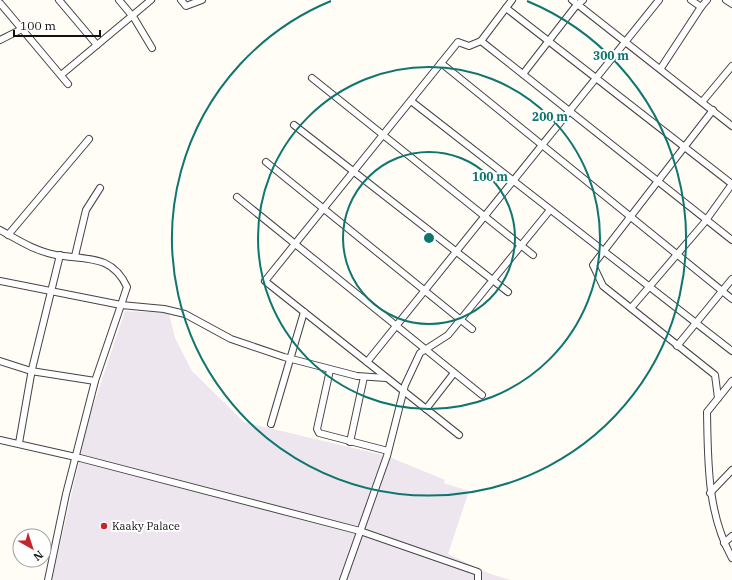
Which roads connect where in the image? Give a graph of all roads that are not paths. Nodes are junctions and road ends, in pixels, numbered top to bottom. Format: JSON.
{"nodes":[{"id":1,"x":59,"y":0,"type":"edge"},
{"id":2,"x":119,"y":0,"type":"edge"},
{"id":3,"x":151,"y":0,"type":"edge"},
{"id":4,"x":181,"y":0,"type":"edge"},
{"id":5,"x":202,"y":0,"type":"edge"},
{"id":6,"x":512,"y":0,"type":"edge"},
{"id":7,"x":572,"y":0,"type":"edge"},
{"id":8,"x":659,"y":0,"type":"edge"},
{"id":9,"x":690,"y":0,"type":"edge"},
{"id":10,"x":707,"y":0,"type":"edge"},
{"id":11,"x":726,"y":0,"type":"edge"},
{"id":12,"x":1,"y":1,"type":"edge"},
{"id":13,"x":580,"y":2,"type":"edge"},
{"id":14,"x":732,"y":4,"type":"edge"},
{"id":15,"x":701,"y":7,"type":"junction"},
{"id":16,"x":506,"y":8,"type":"junction"},
{"id":17,"x":132,"y":16,"type":"junction"},
{"id":18,"x":22,"y":29,"type":"junction"},
{"id":19,"x":0,"y":40,"type":"edge"},
{"id":20,"x":481,"y":41,"type":"junction"},
{"id":21,"x":549,"y":41,"type":"junction"},
{"id":22,"x":626,"y":41,"type":"junction"},
{"id":23,"x":97,"y":45,"type":"junction"},
{"id":24,"x":152,"y":48,"type":"dead end"},
{"id":25,"x":441,"y":63,"type":"junction"},
{"id":26,"x":732,"y":66,"type":"edge"},
{"id":27,"x":661,"y":68,"type":"junction"},
{"id":28,"x":523,"y":74,"type":"junction"},
{"id":29,"x":61,"y":75,"type":"junction"},
{"id":30,"x":596,"y":77,"type":"junction"},
{"id":31,"x":312,"y":78,"type":"dead end"},
{"id":32,"x":68,"y":84,"type":"dead end"},
{"id":33,"x":410,"y":101,"type":"junction"},
{"id":34,"x":702,"y":102,"type":"junction"},
{"id":35,"x":713,"y":110,"type":"junction"},
{"id":36,"x":569,"y":111,"type":"junction"},
{"id":37,"x":294,"y":125,"type":"dead end"},
{"id":38,"x":732,"y":126,"type":"edge"},
{"id":39,"x":383,"y":135,"type":"junction"},
{"id":40,"x":89,"y":139,"type":"dead end"},
{"id":41,"x":542,"y":145,"type":"junction"},
{"id":42,"x":684,"y":147,"type":"junction"},
{"id":43,"x":266,"y":162,"type":"dead end"},
{"id":44,"x":354,"y":171,"type":"junction"},
{"id":45,"x":514,"y":181,"type":"junction"},
{"id":46,"x":657,"y":182,"type":"junction"},
{"id":47,"x":732,"y":184,"type":"edge"},
{"id":48,"x":100,"y":188,"type":"dead end"},
{"id":49,"x":237,"y":197,"type":"dead end"},
{"id":50,"x":323,"y":209,"type":"junction"},
{"id":51,"x":550,"y":210,"type":"junction"},
{"id":52,"x":484,"y":216,"type":"junction"},
{"id":53,"x":630,"y":217,"type":"junction"},
{"id":54,"x":706,"y":220,"type":"junction"},
{"id":55,"x":0,"y":230,"type":"edge"},
{"id":56,"x":8,"y":235,"type":"junction"},
{"id":57,"x":732,"y":240,"type":"edge"},
{"id":58,"x":295,"y":244,"type":"junction"},
{"id":59,"x":520,"y":245,"type":"junction"},
{"id":60,"x":456,"y":251,"type":"junction"},
{"id":61,"x":603,"y":251,"type":"junction"},
{"id":62,"x":676,"y":254,"type":"junction"},
{"id":63,"x":60,"y":255,"type":"junction"},
{"id":64,"x":533,"y":255,"type":"dead end"},
{"id":65,"x":75,"y":256,"type":"junction"},
{"id":66,"x":492,"y":279,"type":"junction"},
{"id":67,"x":732,"y":279,"type":"edge"},
{"id":68,"x":0,"y":282,"type":"edge"},
{"id":69,"x":649,"y":287,"type":"junction"},
{"id":70,"x":424,"y":291,"type":"junction"},
{"id":71,"x":722,"y":291,"type":"junction"},
{"id":72,"x":51,"y":292,"type":"junction"},
{"id":73,"x":508,"y":292,"type":"dead end"},
{"id":74,"x":732,"y":299,"type":"edge"},
{"id":75,"x":121,"y":305,"type":"junction"},
{"id":76,"x":631,"y":308,"type":"junction"},
{"id":77,"x":304,"y":312,"type":"junction"},
{"id":78,"x":460,"y":319,"type":"junction"},
{"id":79,"x":695,"y":323,"type":"junction"},
{"id":80,"x":396,"y":326,"type":"junction"},
{"id":81,"x":472,"y":329,"type":"dead end"},
{"id":82,"x":677,"y":346,"type":"junction"},
{"id":83,"x":426,"y":349,"type":"junction"},
{"id":84,"x":732,"y":351,"type":"edge"},
{"id":85,"x":290,"y":359,"type":"junction"},
{"id":86,"x":0,"y":361,"type":"edge"},
{"id":87,"x":367,"y":362,"type":"junction"},
{"id":88,"x":330,"y":370,"type":"junction"},
{"id":89,"x":31,"y":371,"type":"junction"},
{"id":90,"x":454,"y":372,"type":"junction"},
{"id":91,"x":364,"y":377,"type":"junction"},
{"id":92,"x":386,"y":378,"type":"junction"},
{"id":93,"x":95,"y":381,"type":"junction"},
{"id":94,"x":732,"y":381,"type":"edge"},
{"id":95,"x":404,"y":391,"type":"junction"},
{"id":96,"x":482,"y":395,"type":"dead end"},
{"id":97,"x":718,"y":398,"type":"junction"},
{"id":98,"x":426,"y":409,"type":"junction"},
{"id":99,"x":271,"y":424,"type":"dead end"},
{"id":100,"x":459,"y":435,"type":"dead end"},
{"id":101,"x":0,"y":440,"type":"edge"},
{"id":102,"x":350,"y":442,"type":"junction"},
{"id":103,"x":19,"y":443,"type":"junction"},
{"id":104,"x":388,"y":451,"type":"junction"},
{"id":105,"x":76,"y":457,"type":"junction"},
{"id":106,"x":732,"y":470,"type":"edge"},
{"id":107,"x":710,"y":492,"type":"junction"},
{"id":108,"x":360,"y":531,"type":"junction"},
{"id":109,"x":732,"y":536,"type":"edge"},
{"id":110,"x":724,"y":543,"type":"junction"},
{"id":111,"x":732,"y":558,"type":"edge"},
{"id":112,"x":48,"y":580,"type":"edge"},
{"id":113,"x":344,"y":580,"type":"edge"},
{"id":114,"x":478,"y":580,"type":"edge"}],
"edges":[{"from":1,"to":23,"type":"street"},
{"from":2,"to":17,"type":"street"},
{"from":3,"to":17,"type":"street"},
{"from":4,"to":5,"type":"street"},
{"from":6,"to":16,"type":"street"},
{"from":7,"to":13,"type":"street"},
{"from":8,"to":22,"type":"street"},
{"from":9,"to":15,"type":"street"},
{"from":10,"to":15,"type":"street"},
{"from":11,"to":14,"type":"street"},
{"from":12,"to":18,"type":"street"},
{"from":13,"to":21,"type":"street"},
{"from":13,"to":22,"type":"street"},
{"from":15,"to":27,"type":"street"},
{"from":16,"to":20,"type":"street"},
{"from":16,"to":21,"type":"street"},
{"from":17,"to":23,"type":"street"},
{"from":17,"to":24,"type":"street"},
{"from":18,"to":19,"type":"street"},
{"from":18,"to":29,"type":"street"},
{"from":20,"to":25,"type":"street"},
{"from":20,"to":28,"type":"street"},
{"from":21,"to":28,"type":"street"},
{"from":21,"to":30,"type":"street"},
{"from":22,"to":27,"type":"street"},
{"from":22,"to":30,"type":"street"},
{"from":23,"to":29,"type":"street"},
{"from":25,"to":33,"type":"street"},
{"from":25,"to":41,"type":"street"},
{"from":26,"to":34,"type":"street"},
{"from":27,"to":34,"type":"street"},
{"from":28,"to":36,"type":"street"},
{"from":29,"to":32,"type":"street"},
{"from":30,"to":36,"type":"street"},
{"from":30,"to":42,"type":"street"},
{"from":31,"to":39,"type":"street"},
{"from":33,"to":39,"type":"street"},
{"from":33,"to":45,"type":"street"},
{"from":34,"to":35,"type":"street"},
{"from":35,"to":38,"type":"street"},
{"from":35,"to":42,"type":"street"},
{"from":36,"to":41,"type":"street"},
{"from":36,"to":46,"type":"street"},
{"from":37,"to":44,"type":"street"},
{"from":39,"to":44,"type":"street"},
{"from":39,"to":52,"type":"street"},
{"from":40,"to":56,"type":"street"},
{"from":41,"to":45,"type":"street"},
{"from":41,"to":53,"type":"street"},
{"from":42,"to":46,"type":"street"},
{"from":42,"to":47,"type":"street"},
{"from":43,"to":50,"type":"street"},
{"from":44,"to":50,"type":"street"},
{"from":44,"to":60,"type":"street"},
{"from":45,"to":51,"type":"street"},
{"from":45,"to":52,"type":"street"},
{"from":46,"to":53,"type":"street"},
{"from":46,"to":54,"type":"street"},
{"from":47,"to":54,"type":"street"},
{"from":48,"to":65,"type":"street"},
{"from":49,"to":58,"type":"street"},
{"from":50,"to":58,"type":"street"},
{"from":50,"to":70,"type":"street"},
{"from":51,"to":59,"type":"street"},
{"from":51,"to":61,"type":"street"},
{"from":52,"to":59,"type":"street"},
{"from":52,"to":60,"type":"street"},
{"from":53,"to":61,"type":"street"},
{"from":53,"to":62,"type":"street"},
{"from":54,"to":57,"type":"street"},
{"from":54,"to":62,"type":"street"},
{"from":55,"to":56,"type":"street"},
{"from":56,"to":63,"type":"street"},
{"from":58,"to":77,"type":"street"},
{"from":58,"to":80,"type":"street"},
{"from":59,"to":64,"type":"street"},
{"from":59,"to":66,"type":"street"},
{"from":60,"to":66,"type":"street"},
{"from":60,"to":70,"type":"street"},
{"from":61,"to":69,"type":"street"},
{"from":61,"to":76,"type":"street"},
{"from":62,"to":69,"type":"street"},
{"from":62,"to":71,"type":"street"},
{"from":63,"to":65,"type":"street"},
{"from":63,"to":72,"type":"street"},
{"from":65,"to":75,"type":"street"},
{"from":66,"to":73,"type":"street"},
{"from":66,"to":78,"type":"street"},
{"from":67,"to":71,"type":"street"},
{"from":68,"to":72,"type":"street"},
{"from":69,"to":76,"type":"street"},
{"from":69,"to":79,"type":"street"},
{"from":70,"to":78,"type":"street"},
{"from":70,"to":80,"type":"street"},
{"from":71,"to":74,"type":"street"},
{"from":71,"to":79,"type":"street"},
{"from":72,"to":75,"type":"street"},
{"from":72,"to":89,"type":"street"},
{"from":75,"to":85,"type":"street"},
{"from":75,"to":93,"type":"street"},
{"from":76,"to":82,"type":"street"},
{"from":77,"to":85,"type":"street"},
{"from":77,"to":87,"type":"street"},
{"from":78,"to":81,"type":"street"},
{"from":78,"to":83,"type":"street"},
{"from":79,"to":82,"type":"street"},
{"from":79,"to":84,"type":"street"},
{"from":80,"to":83,"type":"street"},
{"from":80,"to":87,"type":"street"},
{"from":82,"to":97,"type":"street"},
{"from":83,"to":90,"type":"street"},
{"from":83,"to":95,"type":"street"},
{"from":85,"to":88,"type":"street"},
{"from":85,"to":99,"type":"street"},
{"from":86,"to":89,"type":"street"},
{"from":87,"to":92,"type":"street"},
{"from":88,"to":91,"type":"street"},
{"from":88,"to":102,"type":"street"},
{"from":89,"to":93,"type":"street"},
{"from":89,"to":103,"type":"street"},
{"from":90,"to":96,"type":"street"},
{"from":90,"to":98,"type":"street"},
{"from":91,"to":92,"type":"street"},
{"from":91,"to":102,"type":"street"},
{"from":92,"to":95,"type":"street"},
{"from":93,"to":105,"type":"street"},
{"from":94,"to":97,"type":"street"},
{"from":95,"to":98,"type":"street"},
{"from":95,"to":104,"type":"street"},
{"from":97,"to":107,"type":"street"},
{"from":98,"to":100,"type":"street"},
{"from":101,"to":103,"type":"street"},
{"from":102,"to":104,"type":"street"},
{"from":103,"to":105,"type":"street"},
{"from":104,"to":108,"type":"street"},
{"from":105,"to":108,"type":"street"},
{"from":105,"to":112,"type":"street"},
{"from":106,"to":107,"type":"street"},
{"from":107,"to":110,"type":"street"},
{"from":108,"to":113,"type":"street"},
{"from":108,"to":114,"type":"street"},
{"from":109,"to":110,"type":"street"},
{"from":110,"to":111,"type":"street"}]}
